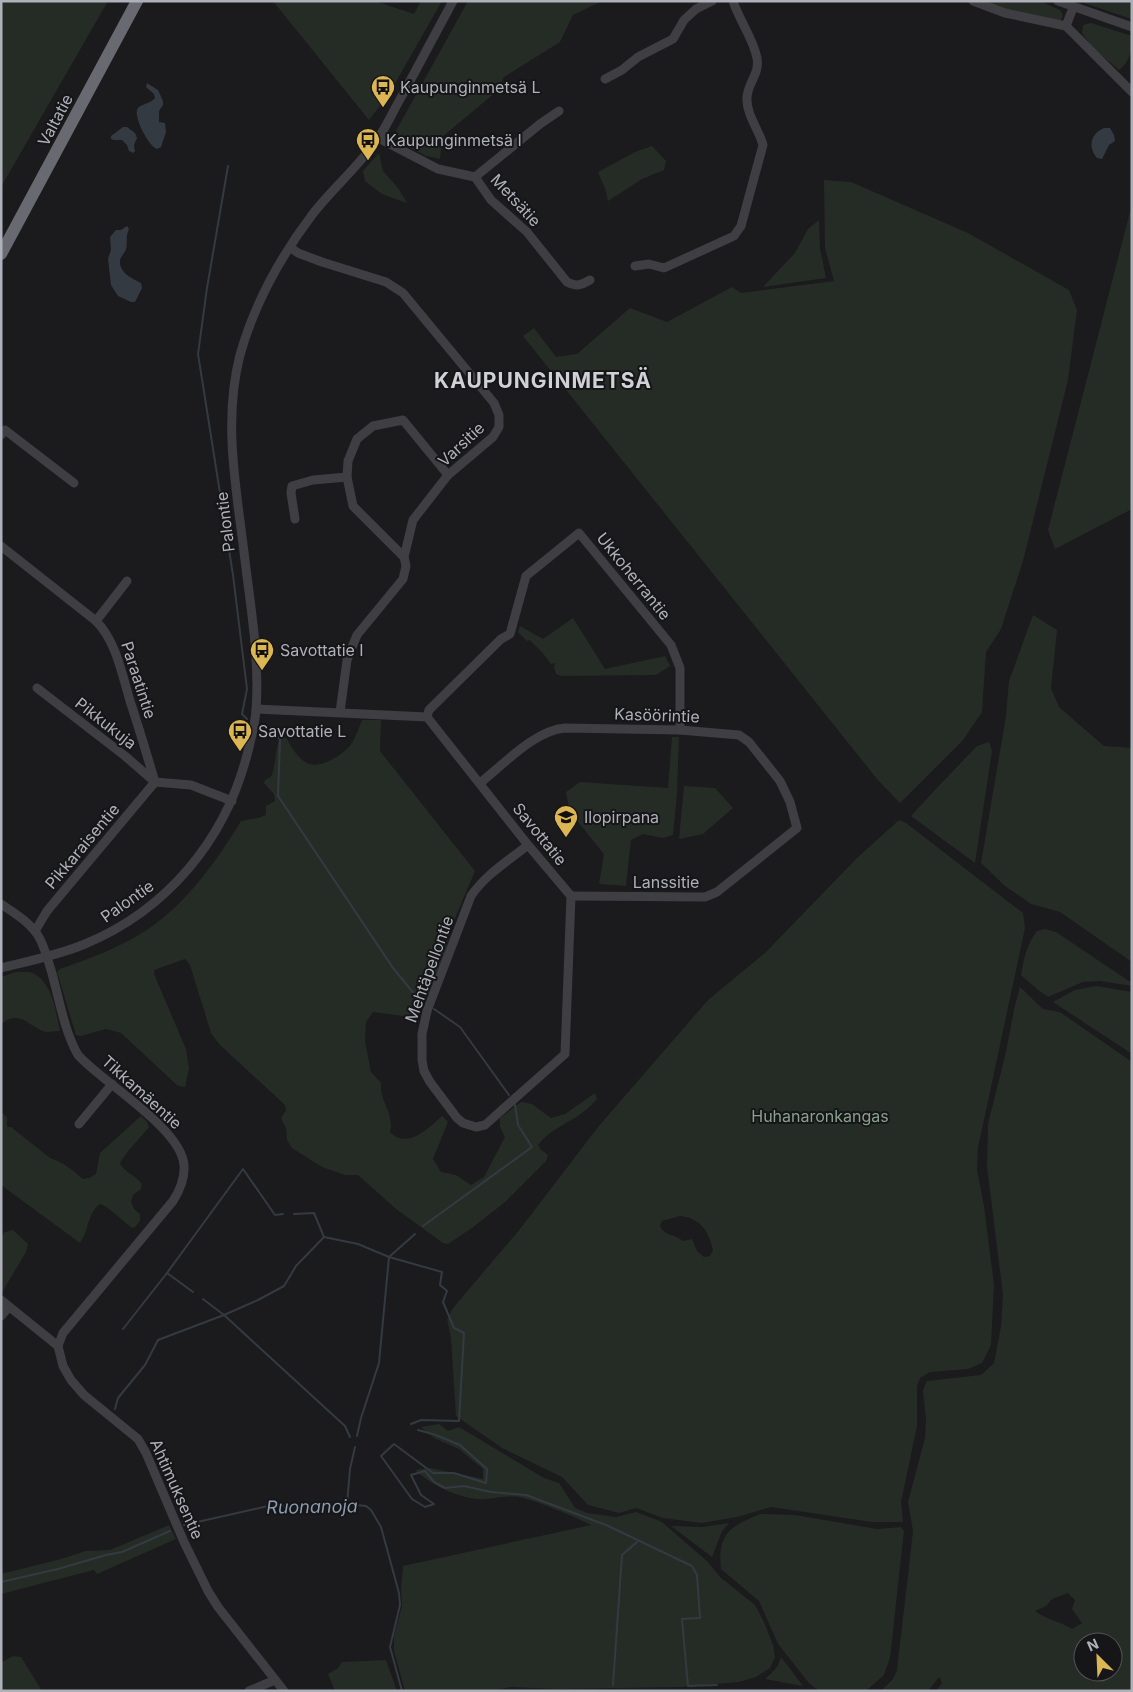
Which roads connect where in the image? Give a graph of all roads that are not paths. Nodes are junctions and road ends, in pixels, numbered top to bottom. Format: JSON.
{"nodes":[{"id":1,"x":137,"y":1,"type":"edge"},
{"id":2,"x":453,"y":1,"type":"edge"},
{"id":3,"x":712,"y":1,"type":"edge"},
{"id":4,"x":732,"y":1,"type":"edge"},
{"id":5,"x":974,"y":1,"type":"edge"},
{"id":6,"x":1058,"y":1,"type":"edge"},
{"id":7,"x":1074,"y":8,"type":"junction"},
{"id":8,"x":1066,"y":26,"type":"junction"},
{"id":9,"x":1132,"y":27,"type":"edge"},
{"id":10,"x":605,"y":80,"type":"dead end"},
{"id":11,"x":1132,"y":92,"type":"edge"},
{"id":12,"x":559,"y":111,"type":"dead end"},
{"id":13,"x":379,"y":137,"type":"junction"},
{"id":14,"x":475,"y":177,"type":"junction"},
{"id":15,"x":290,"y":248,"type":"junction"},
{"id":16,"x":1,"y":254,"type":"edge"},
{"id":17,"x":635,"y":266,"type":"dead end"},
{"id":18,"x":590,"y":280,"type":"dead end"},
{"id":19,"x":1,"y":435,"type":"edge"},
{"id":20,"x":448,"y":476,"type":"junction"},
{"id":21,"x":347,"y":477,"type":"junction"},
{"id":22,"x":74,"y":483,"type":"dead end"},
{"id":23,"x":296,"y":519,"type":"dead end"},
{"id":24,"x":1,"y":546,"type":"edge"},
{"id":25,"x":404,"y":557,"type":"junction"},
{"id":26,"x":127,"y":581,"type":"dead end"},
{"id":27,"x":96,"y":621,"type":"junction"},
{"id":28,"x":37,"y":688,"type":"dead end"},
{"id":29,"x":256,"y":709,"type":"junction"},
{"id":30,"x":340,"y":712,"type":"junction"},
{"id":31,"x":427,"y":717,"type":"junction"},
{"id":32,"x":680,"y":730,"type":"junction"},
{"id":33,"x":155,"y":782,"type":"junction"},
{"id":34,"x":480,"y":783,"type":"junction"},
{"id":35,"x":232,"y":801,"type":"junction"},
{"id":36,"x":797,"y":828,"type":"joint"},
{"id":37,"x":528,"y":845,"type":"junction"},
{"id":38,"x":571,"y":896,"type":"junction"},
{"id":39,"x":1,"y":904,"type":"edge"},
{"id":40,"x":35,"y":931,"type":"junction"},
{"id":41,"x":47,"y":957,"type":"junction"},
{"id":42,"x":1,"y":968,"type":"edge"},
{"id":43,"x":112,"y":1084,"type":"junction"},
{"id":44,"x":79,"y":1124,"type":"dead end"},
{"id":45,"x":1,"y":1300,"type":"edge"},
{"id":46,"x":9,"y":1307,"type":"junction"},
{"id":47,"x":1,"y":1316,"type":"edge"},
{"id":48,"x":58,"y":1346,"type":"junction"},
{"id":49,"x":275,"y":1680,"type":"junction"},
{"id":50,"x":248,"y":1691,"type":"edge"},
{"id":51,"x":284,"y":1691,"type":"edge"}],
"edges":[{"from":1,"to":16,"type":"highway","name":"Valtatie"},
{"from":2,"to":13,"type":"street","name":"Palontie"},
{"from":3,"to":10,"type":"street"},
{"from":4,"to":17,"type":"street"},
{"from":5,"to":8,"type":"street"},
{"from":6,"to":7,"type":"street"},
{"from":7,"to":8,"type":"street"},
{"from":7,"to":9,"type":"street"},
{"from":8,"to":11,"type":"street"},
{"from":12,"to":14,"type":"street"},
{"from":13,"to":14,"type":"street","name":"Metsätie"},
{"from":13,"to":15,"type":"street","name":"Palontie"},
{"from":14,"to":18,"type":"street","name":"Metsätie"},
{"from":15,"to":20,"type":"street","name":"Varsitie"},
{"from":15,"to":29,"type":"street","name":"Palontie"},
{"from":19,"to":22,"type":"street"},
{"from":20,"to":21,"type":"street"},
{"from":20,"to":25,"type":"street","name":"Varsitie"},
{"from":21,"to":23,"type":"street"},
{"from":21,"to":25,"type":"street"},
{"from":24,"to":27,"type":"street","name":"Paraatintie"},
{"from":25,"to":30,"type":"street","name":"Varsitie"},
{"from":26,"to":27,"type":"street"},
{"from":27,"to":33,"type":"street","name":"Paraatintie"},
{"from":28,"to":33,"type":"street","name":"Pikkukuja"},
{"from":29,"to":30,"type":"street"},
{"from":29,"to":35,"type":"street","name":"Palontie"},
{"from":30,"to":31,"type":"street"},
{"from":31,"to":32,"type":"street","name":"Ukkoherrantie"},
{"from":31,"to":34,"type":"street","name":"Savottatie"},
{"from":32,"to":34,"type":"street","name":"Kasöörintie"},
{"from":32,"to":36,"type":"street","name":"Kasöörintie"},
{"from":33,"to":35,"type":"street"},
{"from":33,"to":40,"type":"street","name":"Pikkaraisentie"},
{"from":34,"to":37,"type":"street","name":"Savottatie"},
{"from":35,"to":41,"type":"street","name":"Palontie"},
{"from":36,"to":38,"type":"street","name":"Lanssitie"},
{"from":37,"to":38,"type":"street","name":"Savottatie"},
{"from":37,"to":38,"type":"street","name":"Mehtäpellontie"},
{"from":39,"to":40,"type":"street","name":"Tikkamäentie"},
{"from":40,"to":41,"type":"street","name":"Tikkamäentie"},
{"from":41,"to":42,"type":"street","name":"Palontie"},
{"from":41,"to":43,"type":"street","name":"Tikkamäentie"},
{"from":43,"to":44,"type":"street"},
{"from":43,"to":48,"type":"street","name":"Tikkamäentie"},
{"from":45,"to":46,"type":"street"},
{"from":46,"to":47,"type":"street"},
{"from":46,"to":48,"type":"street"},
{"from":48,"to":49,"type":"street","name":"Ahtimuksentie"},
{"from":49,"to":50,"type":"street"},
{"from":49,"to":51,"type":"street","name":"Ahtimuksentie"}]}
